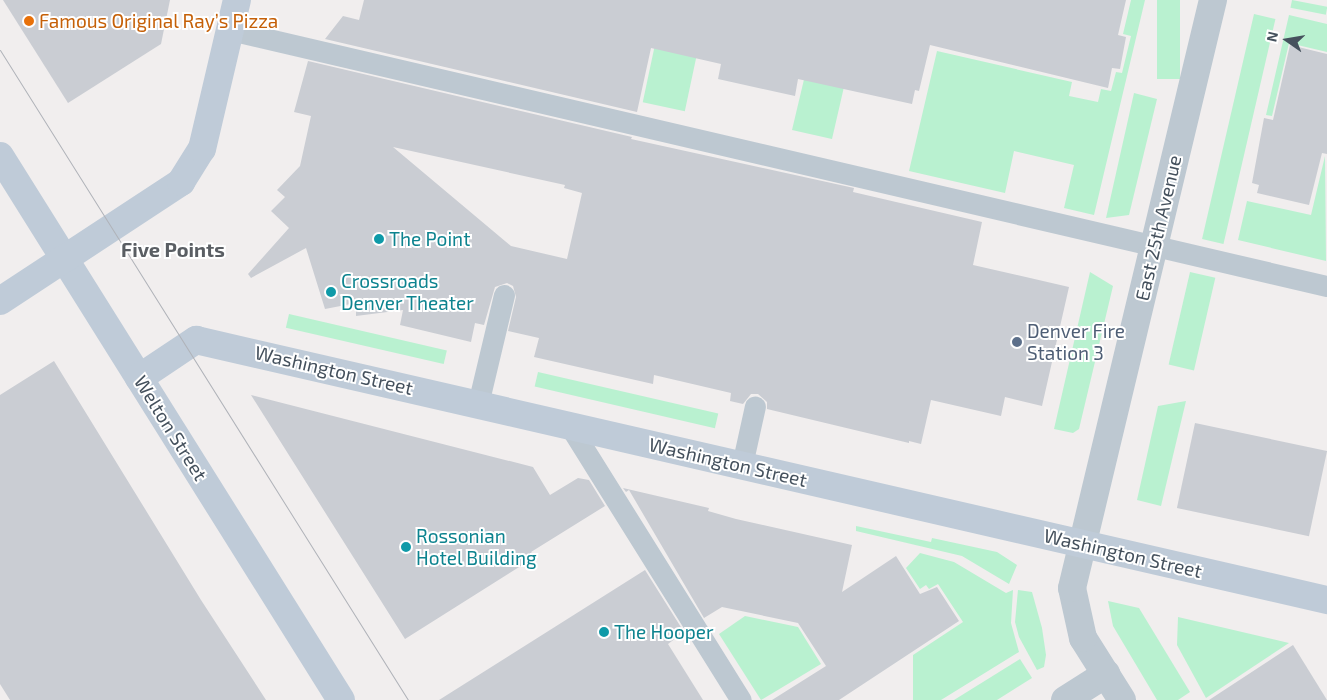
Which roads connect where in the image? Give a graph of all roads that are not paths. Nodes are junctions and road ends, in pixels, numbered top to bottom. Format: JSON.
{"nodes":[{"id":1,"x":238,"y":0,"type":"edge"},
{"id":2,"x":1213,"y":0,"type":"edge"},
{"id":3,"x":230,"y":30,"type":"junction"},
{"id":4,"x":0,"y":156,"type":"edge"},
{"id":5,"x":1154,"y":245,"type":"junction"},
{"id":6,"x":65,"y":260,"type":"junction"},
{"id":7,"x":1327,"y":286,"type":"edge"},
{"id":8,"x":504,"y":295,"type":"dead end"},
{"id":9,"x":0,"y":300,"type":"edge"},
{"id":10,"x":139,"y":378,"type":"junction"},
{"id":11,"x":478,"y":404,"type":"junction"},
{"id":12,"x":755,"y":406,"type":"dead end"},
{"id":13,"x":569,"y":425,"type":"junction"},
{"id":14,"x":742,"y":465,"type":"junction"},
{"id":15,"x":1083,"y":544,"type":"junction"},
{"id":16,"x":1327,"y":600,"type":"edge"},
{"id":17,"x":1106,"y":674,"type":"junction"},
{"id":18,"x":341,"y":700,"type":"edge"},
{"id":19,"x":741,"y":700,"type":"edge"},
{"id":20,"x":1065,"y":700,"type":"edge"},
{"id":21,"x":1122,"y":700,"type":"edge"}],
"edges":[{"from":1,"to":3,"type":"street"},
{"from":2,"to":5,"type":"street","name":"East 25th Avenue"},
{"from":3,"to":5,"type":"lane"},
{"from":3,"to":6,"type":"street"},
{"from":4,"to":6,"type":"street","name":"Welton Street"},
{"from":5,"to":7,"type":"lane"},
{"from":5,"to":15,"type":"street","name":"East 25th Avenue"},
{"from":6,"to":9,"type":"street"},
{"from":6,"to":10,"type":"street","name":"Welton Street"},
{"from":8,"to":11,"type":"lane"},
{"from":10,"to":11,"type":"street","name":"Washington Street"},
{"from":10,"to":18,"type":"street","name":"Welton Street"},
{"from":11,"to":13,"type":"street","name":"Washington Street"},
{"from":12,"to":14,"type":"lane"},
{"from":13,"to":14,"type":"street","name":"Washington Street"},
{"from":13,"to":19,"type":"lane"},
{"from":14,"to":15,"type":"street","name":"Washington Street"},
{"from":15,"to":16,"type":"street","name":"Washington Street"},
{"from":15,"to":17,"type":"street","name":"East 25th Avenue"},
{"from":17,"to":20,"type":"street"},
{"from":17,"to":21,"type":"street","name":"East 25th Avenue"}]}
